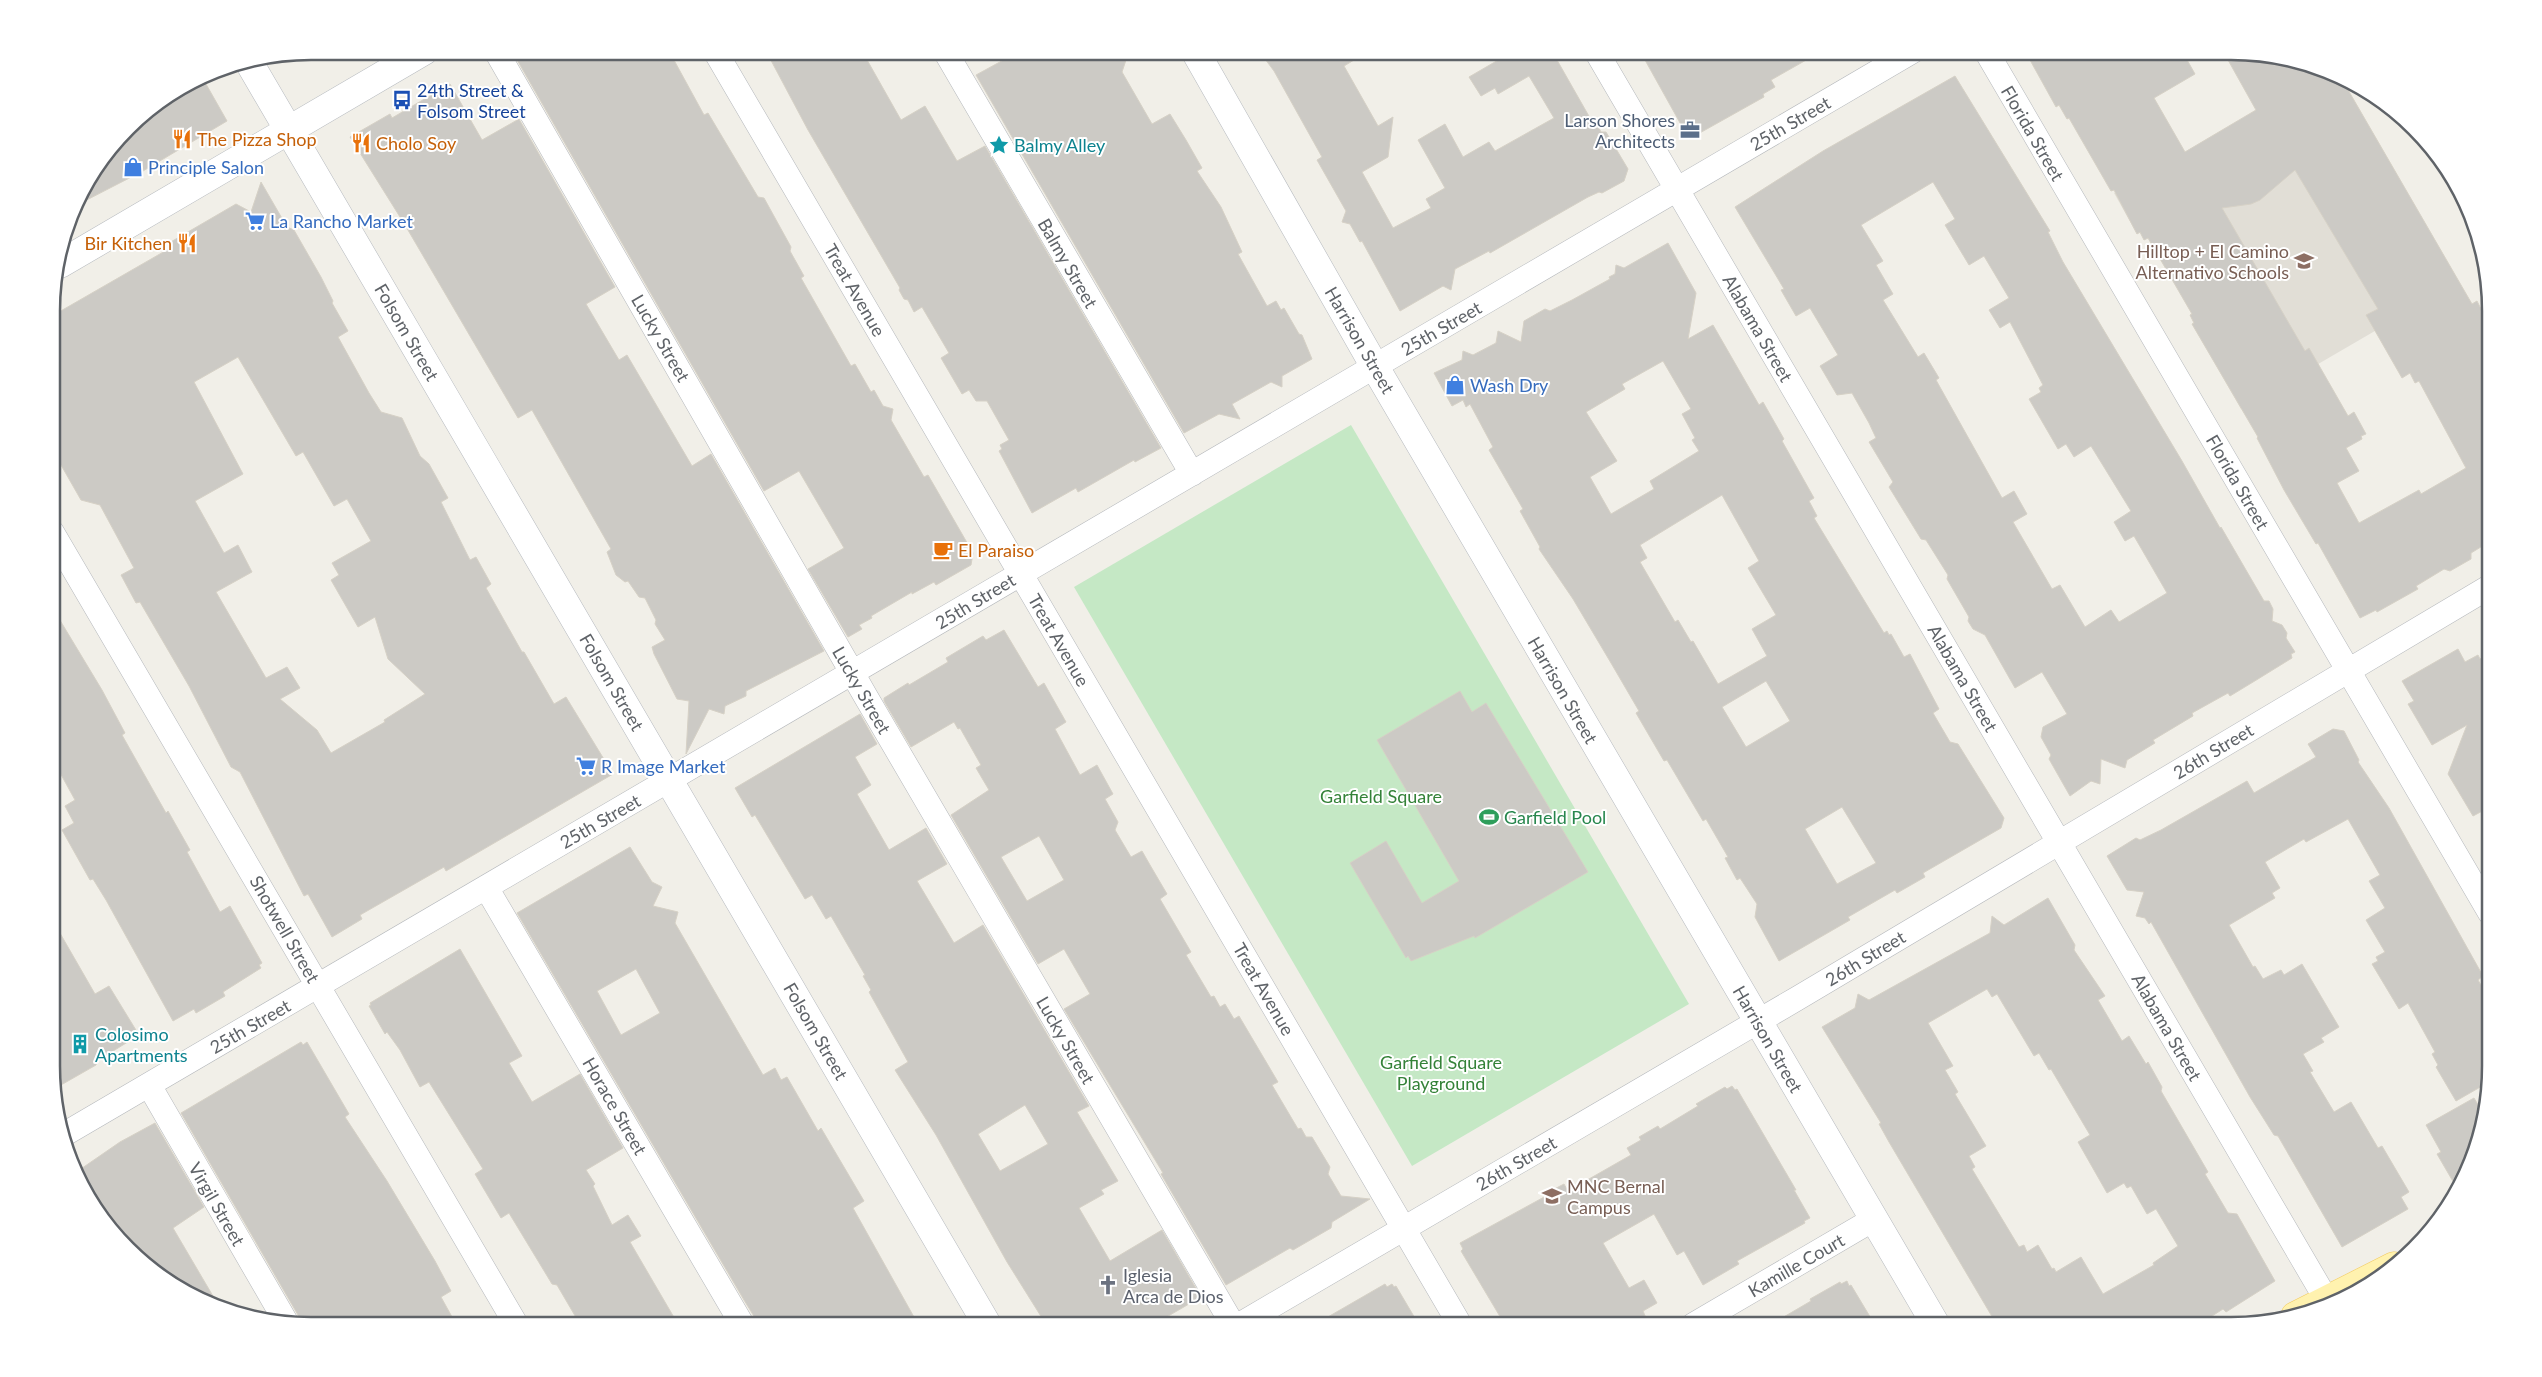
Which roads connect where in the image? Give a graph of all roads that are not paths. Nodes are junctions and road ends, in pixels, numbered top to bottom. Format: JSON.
{"nodes":[{"id":1,"x":409,"y":60,"type":"edge"},
{"id":2,"x":501,"y":60,"type":"edge"},
{"id":3,"x":720,"y":60,"type":"edge"},
{"id":4,"x":950,"y":60,"type":"edge"},
{"id":5,"x":1200,"y":60,"type":"edge"},
{"id":6,"x":1601,"y":60,"type":"edge"},
{"id":7,"x":1898,"y":60,"type":"edge"},
{"id":8,"x":1991,"y":60,"type":"edge"},
{"id":9,"x":252,"y":67,"type":"edge"},
{"id":10,"x":289,"y":130,"type":"junction"},
{"id":11,"x":1676,"y":190,"type":"junction"},
{"id":12,"x":65,"y":261,"type":"edge"},
{"id":13,"x":1375,"y":367,"type":"junction"},
{"id":14,"x":1192,"y":474,"type":"junction"},
{"id":15,"x":60,"y":546,"type":"edge"},
{"id":16,"x":1021,"y":574,"type":"junction"},
{"id":17,"x":2482,"y":591,"type":"edge"},
{"id":18,"x":2348,"y":670,"type":"junction"},
{"id":19,"x":852,"y":674,"type":"junction"},
{"id":20,"x":669,"y":780,"type":"junction"},
{"id":21,"x":2060,"y":843,"type":"junction"},
{"id":22,"x":486,"y":887,"type":"junction"},
{"id":23,"x":2482,"y":899,"type":"edge"},
{"id":24,"x":318,"y":986,"type":"junction"},
{"id":25,"x":1758,"y":1022,"type":"junction"},
{"id":26,"x":149,"y":1085,"type":"junction"},
{"id":27,"x":69,"y":1131,"type":"edge"},
{"id":28,"x":1874,"y":1219,"type":"junction"},
{"id":29,"x":1404,"y":1228,"type":"junction"},
{"id":30,"x":2325,"y":1299,"type":"edge"},
{"id":31,"x":282,"y":1315,"type":"edge"},
{"id":32,"x":512,"y":1317,"type":"edge"},
{"id":33,"x":738,"y":1317,"type":"edge"},
{"id":34,"x":983,"y":1317,"type":"edge"},
{"id":35,"x":1228,"y":1317,"type":"edge"},
{"id":36,"x":1254,"y":1317,"type":"edge"},
{"id":37,"x":1455,"y":1317,"type":"edge"},
{"id":38,"x":1707,"y":1317,"type":"edge"},
{"id":39,"x":1931,"y":1317,"type":"edge"}],
"edges":[{"from":1,"to":10,"type":"street"},
{"from":2,"to":19,"type":"street","name":"Lucky Street"},
{"from":3,"to":16,"type":"street","name":"Treat Avenue"},
{"from":4,"to":14,"type":"street","name":"Balmy Street"},
{"from":5,"to":13,"type":"street","name":"Harrison Street"},
{"from":6,"to":11,"type":"street","name":"Alabama Street"},
{"from":7,"to":11,"type":"street","name":"25th Street"},
{"from":8,"to":18,"type":"street","name":"Florida Street"},
{"from":9,"to":10,"type":"street","name":"Folsom Street"},
{"from":10,"to":12,"type":"street"},
{"from":10,"to":20,"type":"street","name":"Folsom Street"},
{"from":11,"to":13,"type":"street","name":"25th Street"},
{"from":11,"to":21,"type":"street","name":"Alabama Street"},
{"from":13,"to":14,"type":"street","name":"25th Street"},
{"from":13,"to":25,"type":"street","name":"Harrison Street"},
{"from":14,"to":16,"type":"street","name":"25th Street"},
{"from":15,"to":24,"type":"street","name":"Shotwell Street"},
{"from":16,"to":19,"type":"street","name":"25th Street"},
{"from":16,"to":29,"type":"street","name":"Treat Avenue"},
{"from":17,"to":18,"type":"street","name":"26th Street"},
{"from":18,"to":21,"type":"street","name":"26th Street"},
{"from":18,"to":23,"type":"street","name":"Florida Street"},
{"from":19,"to":20,"type":"street","name":"25th Street"},
{"from":19,"to":35,"type":"street","name":"Lucky Street"},
{"from":20,"to":22,"type":"street","name":"25th Street"},
{"from":20,"to":34,"type":"street","name":"Folsom Street"},
{"from":21,"to":25,"type":"street","name":"26th Street"},
{"from":21,"to":30,"type":"street","name":"Alabama Street"},
{"from":22,"to":24,"type":"street","name":"25th Street"},
{"from":22,"to":33,"type":"street","name":"Horace Street"},
{"from":24,"to":26,"type":"street","name":"25th Street"},
{"from":24,"to":32,"type":"street","name":"Shotwell Street"},
{"from":25,"to":28,"type":"street","name":"Harrison Street"},
{"from":25,"to":29,"type":"street","name":"26th Street"},
{"from":26,"to":27,"type":"street","name":"25th Street"},
{"from":26,"to":31,"type":"street","name":"Virgil Street"},
{"from":28,"to":38,"type":"street","name":"Kamille Court"},
{"from":28,"to":39,"type":"street","name":"Harrison Street"},
{"from":29,"to":36,"type":"street","name":"26th Street"},
{"from":29,"to":37,"type":"street","name":"Treat Avenue"}]}
